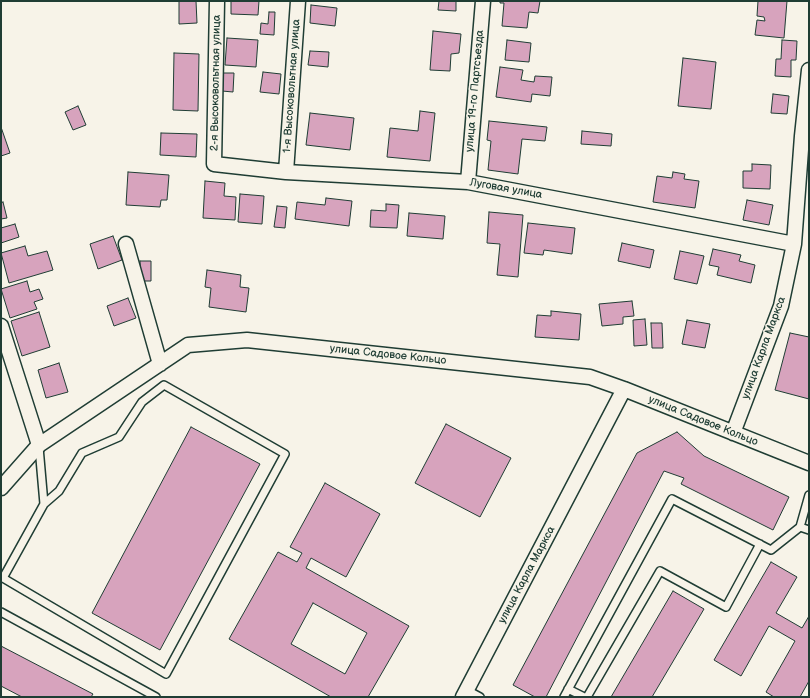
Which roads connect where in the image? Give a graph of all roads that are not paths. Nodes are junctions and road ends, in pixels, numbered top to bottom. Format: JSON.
{"nodes":[{"id":1,"x":217,"y":1,"type":"edge"},
{"id":2,"x":298,"y":1,"type":"edge"},
{"id":3,"x":483,"y":1,"type":"edge"},
{"id":4,"x":809,"y":70,"type":"edge"},
{"id":5,"x":214,"y":164,"type":"joint"},
{"id":6,"x":286,"y":172,"type":"junction"},
{"id":7,"x":468,"y":182,"type":"junction"},
{"id":8,"x":126,"y":244,"type":"dead end"},
{"id":9,"x":794,"y":244,"type":"junction"},
{"id":10,"x":1,"y":326,"type":"edge"},
{"id":11,"x":160,"y":364,"type":"junction"},
{"id":12,"x":624,"y":389,"type":"junction"},
{"id":13,"x":733,"y":433,"type":"junction"},
{"id":14,"x":39,"y":445,"type":"junction"},
{"id":15,"x":809,"y":463,"type":"edge"},
{"id":16,"x":1,"y":488,"type":"edge"},
{"id":17,"x":809,"y":495,"type":"edge"},
{"id":18,"x":44,"y":504,"type":"junction"},
{"id":19,"x":800,"y":527,"type":"junction"},
{"id":20,"x":809,"y":530,"type":"edge"},
{"id":21,"x":760,"y":544,"type":"junction"},
{"id":22,"x":1,"y":612,"type":"edge"},
{"id":23,"x":568,"y":689,"type":"junction"},
{"id":24,"x":465,"y":694,"type":"edge"},
{"id":25,"x":156,"y":697,"type":"edge"},
{"id":26,"x":480,"y":697,"type":"edge"},
{"id":27,"x":564,"y":697,"type":"edge"},
{"id":28,"x":584,"y":697,"type":"edge"},
{"id":29,"x":587,"y":697,"type":"edge"}],
"edges":[{"from":1,"to":5,"type":"street","name":"2-я Высоковольтная улица"},
{"from":2,"to":6,"type":"street","name":"1-я Высоковольтная улица"},
{"from":3,"to":7,"type":"street","name":"улица 19-го Партсъезда"},
{"from":4,"to":9,"type":"street","name":"улица Карла Маркса"},
{"from":5,"to":6,"type":"street","name":"Луговая улица"},
{"from":6,"to":7,"type":"street","name":"Луговая улица"},
{"from":7,"to":9,"type":"street","name":"Луговая улица"},
{"from":8,"to":11,"type":"street"},
{"from":9,"to":13,"type":"street","name":"улица Карла Маркса"},
{"from":10,"to":14,"type":"street"},
{"from":11,"to":12,"type":"street","name":"улица Садовое Кольцо"},
{"from":11,"to":14,"type":"street","name":"улица Садовое Кольцо"},
{"from":12,"to":13,"type":"street","name":"улица Садовое Кольцо"},
{"from":12,"to":24,"type":"street","name":"улица Карла Маркса"},
{"from":13,"to":15,"type":"street","name":"улица Садовое Кольцо"},
{"from":14,"to":16,"type":"street","name":"улица Садовое Кольцо"},
{"from":14,"to":18,"type":"lane"},
{"from":17,"to":19,"type":"lane"},
{"from":18,"to":18,"type":"lane"},
{"from":19,"to":20,"type":"lane"},
{"from":19,"to":21,"type":"lane"},
{"from":21,"to":23,"type":"lane"},
{"from":21,"to":29,"type":"lane"},
{"from":22,"to":25,"type":"lane"},
{"from":23,"to":27,"type":"lane"},
{"from":23,"to":28,"type":"lane"},
{"from":24,"to":26,"type":"lane"}]}
